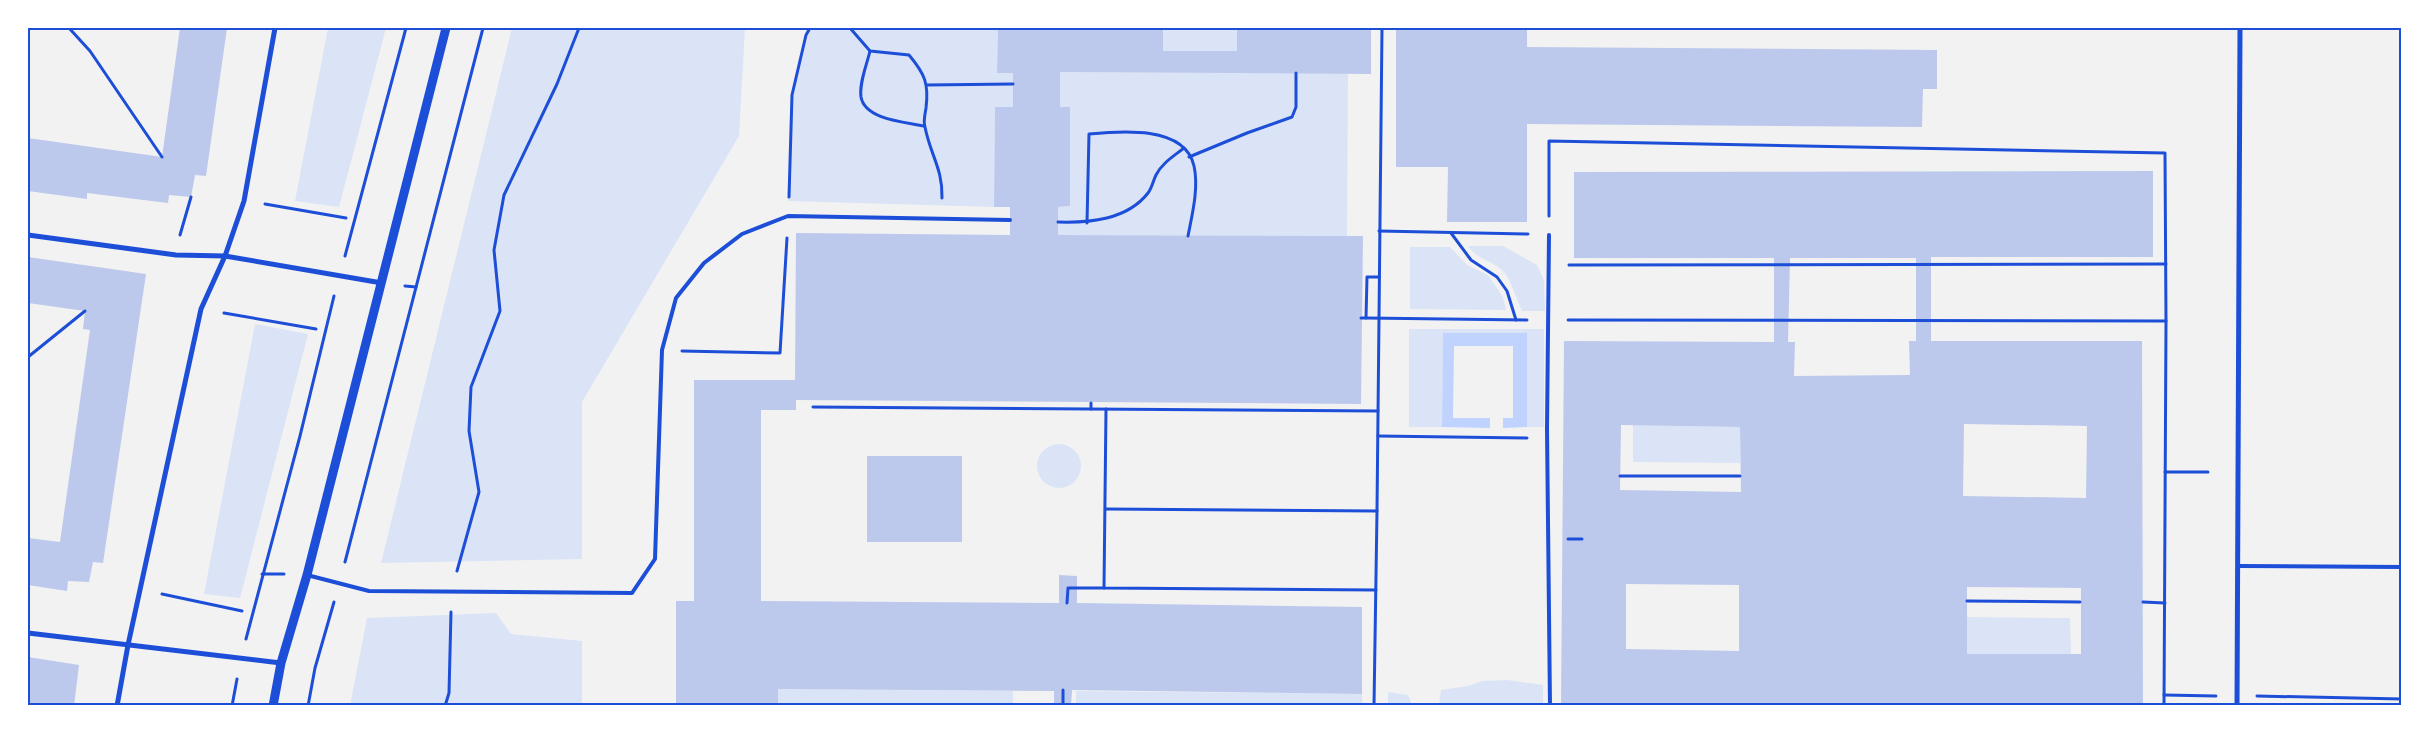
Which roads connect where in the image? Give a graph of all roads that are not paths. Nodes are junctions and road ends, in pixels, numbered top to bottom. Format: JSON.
{"nodes":[{"id":1,"x":275,"y":28,"type":"edge"},
{"id":2,"x":446,"y":28,"type":"edge"},
{"id":3,"x":2240,"y":28,"type":"edge"},
{"id":4,"x":1010,"y":220,"type":"dead end"},
{"id":5,"x":28,"y":235,"type":"edge"},
{"id":6,"x":1549,"y":235,"type":"road end"},
{"id":7,"x":225,"y":256,"type":"junction"},
{"id":8,"x":382,"y":283,"type":"junction"},
{"id":9,"x":2238,"y":566,"type":"junction"},
{"id":10,"x":2402,"y":567,"type":"edge"},
{"id":11,"x":307,"y":575,"type":"junction"},
{"id":12,"x":28,"y":633,"type":"edge"},
{"id":13,"x":128,"y":645,"type":"junction"},
{"id":14,"x":281,"y":663,"type":"junction"},
{"id":15,"x":118,"y":706,"type":"edge"},
{"id":16,"x":273,"y":706,"type":"edge"},
{"id":17,"x":1550,"y":706,"type":"edge"},
{"id":18,"x":2237,"y":706,"type":"edge"}],
"edges":[{"from":1,"to":7,"type":"street"},
{"from":2,"to":8,"type":"street"},
{"from":3,"to":9,"type":"street"},
{"from":4,"to":11,"type":"lane"},
{"from":5,"to":7,"type":"street"},
{"from":6,"to":17,"type":"lane"},
{"from":7,"to":8,"type":"street"},
{"from":7,"to":13,"type":"street"},
{"from":8,"to":11,"type":"street"},
{"from":9,"to":10,"type":"lane"},
{"from":9,"to":18,"type":"street"},
{"from":11,"to":14,"type":"street"},
{"from":12,"to":13,"type":"street"},
{"from":13,"to":14,"type":"street"},
{"from":13,"to":15,"type":"street"},
{"from":14,"to":16,"type":"street"}]}
